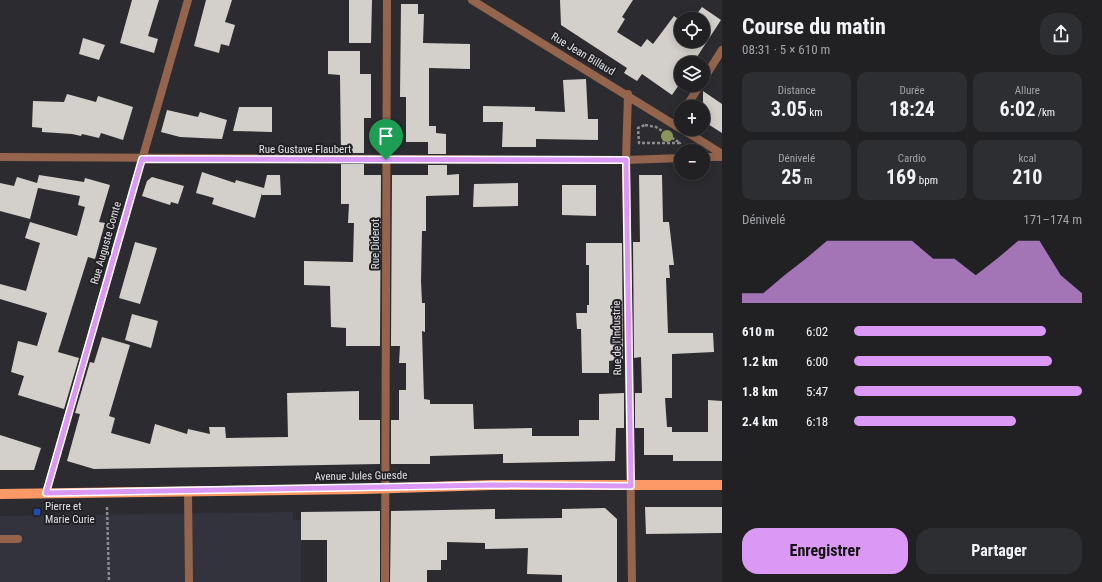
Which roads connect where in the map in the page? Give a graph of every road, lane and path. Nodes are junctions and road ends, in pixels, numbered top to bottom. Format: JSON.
{"nodes":[{"id":1,"x":188,"y":0,"type":"edge"},
{"id":2,"x":387,"y":0,"type":"edge"},
{"id":3,"x":472,"y":0,"type":"edge"},
{"id":4,"x":722,"y":50,"type":"edge"},
{"id":5,"x":710,"y":69,"type":"edge"},
{"id":6,"x":628,"y":94,"type":"junction"},
{"id":7,"x":674,"y":124,"type":"edge"},
{"id":8,"x":693,"y":136,"type":"edge"},
{"id":9,"x":639,"y":143,"type":"joint"},
{"id":10,"x":722,"y":155,"type":"edge"},
{"id":11,"x":710,"y":156,"type":"edge"},
{"id":12,"x":0,"y":157,"type":"edge"},
{"id":13,"x":674,"y":158,"type":"edge"},
{"id":14,"x":142,"y":159,"type":"junction"},
{"id":15,"x":386,"y":160,"type":"junction"},
{"id":16,"x":626,"y":160,"type":"junction"},
{"id":17,"x":722,"y":485,"type":"edge"},
{"id":18,"x":631,"y":486,"type":"junction"},
{"id":19,"x":385,"y":488,"type":"junction"},
{"id":20,"x":188,"y":491,"type":"junction"},
{"id":21,"x":107,"y":492,"type":"junction"},
{"id":22,"x":46,"y":493,"type":"junction"},
{"id":23,"x":0,"y":494,"type":"edge"},
{"id":24,"x":18,"y":539,"type":"dead end"},
{"id":25,"x":0,"y":540,"type":"edge"},
{"id":26,"x":109,"y":582,"type":"edge"},
{"id":27,"x":189,"y":582,"type":"edge"},
{"id":28,"x":385,"y":582,"type":"edge"},
{"id":29,"x":632,"y":582,"type":"edge"}],
"edges":[{"from":1,"to":14,"type":"street","name":"Rue Auguste Comte"},
{"from":2,"to":15,"type":"street","name":"Rue Diderot"},
{"from":3,"to":6,"type":"street","name":"Rue Jean Billaud"},
{"from":4,"to":5,"type":"street"},
{"from":6,"to":7,"type":"street","name":"Rue Jean Billaud"},
{"from":6,"to":16,"type":"street","name":"Rue de l'Industrie"},
{"from":8,"to":10,"type":"street","name":"Rue Jean Billaud"},
{"from":9,"to":9,"type":"path"},
{"from":10,"to":11,"type":"street"},
{"from":12,"to":14,"type":"street","name":"Rue Gustave Flaubert"},
{"from":13,"to":16,"type":"street","name":"Rue Gustave Flaubert"},
{"from":14,"to":15,"type":"street","name":"Rue Gustave Flaubert"},
{"from":14,"to":22,"type":"street","name":"Rue Auguste Comte"},
{"from":15,"to":16,"type":"street","name":"Rue Gustave Flaubert"},
{"from":15,"to":19,"type":"street","name":"Rue Diderot"},
{"from":16,"to":18,"type":"street","name":"Rue de l'Industrie"},
{"from":17,"to":18,"type":"main road","name":"Avenue Jules Guesde"},
{"from":18,"to":19,"type":"main road","name":"Avenue Jules Guesde"},
{"from":18,"to":29,"type":"street","name":"Rue de l'Industrie"},
{"from":19,"to":20,"type":"main road","name":"Avenue Jules Guesde"},
{"from":19,"to":28,"type":"street","name":"Rue Diderot"},
{"from":20,"to":21,"type":"main road","name":"Avenue Jules Guesde"},
{"from":20,"to":27,"type":"street"},
{"from":21,"to":22,"type":"main road","name":"Avenue Jules Guesde"},
{"from":21,"to":26,"type":"path"},
{"from":22,"to":23,"type":"main road","name":"Avenue Jules Guesde"},
{"from":24,"to":25,"type":"street"}]}
